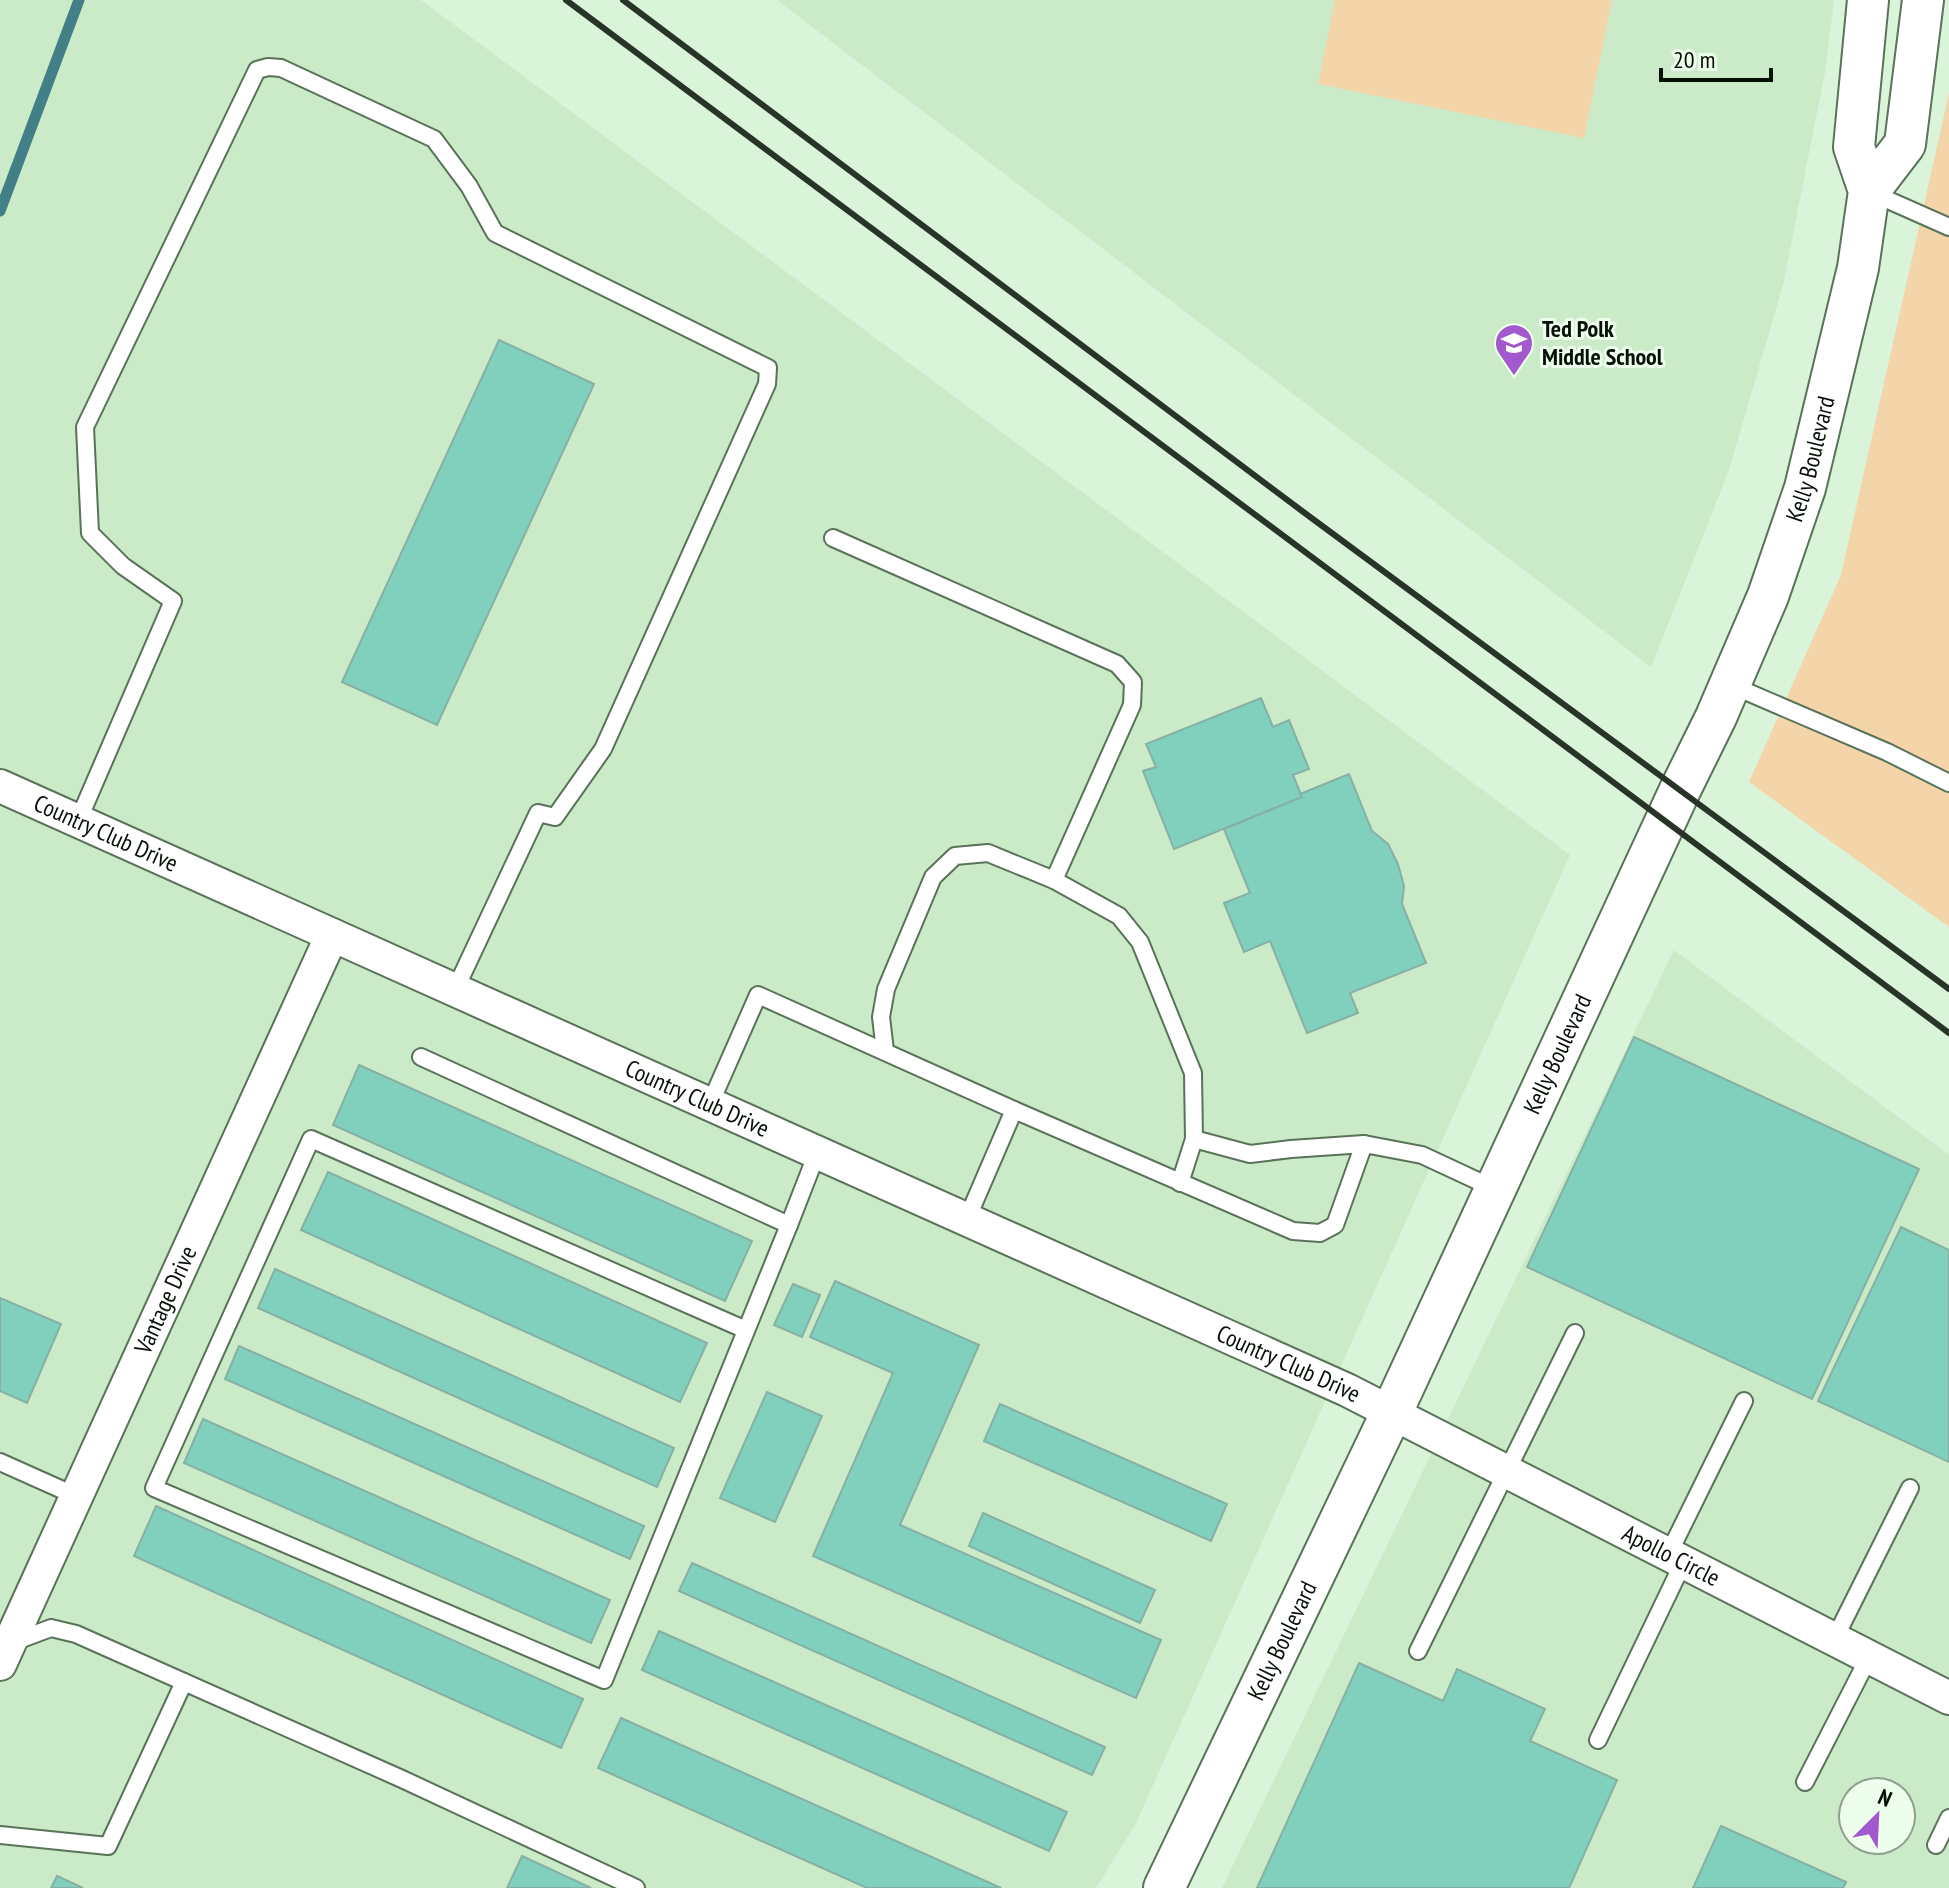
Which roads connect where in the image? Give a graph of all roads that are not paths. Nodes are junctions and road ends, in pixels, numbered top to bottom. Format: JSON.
{"nodes":[{"id":1,"x":1868,"y":0,"type":"edge"},
{"id":2,"x":1923,"y":0,"type":"edge"},
{"id":3,"x":1869,"y":191,"type":"junction"},
{"id":4,"x":1949,"y":227,"type":"edge"},
{"id":5,"x":833,"y":538,"type":"dead end"},
{"id":6,"x":1729,"y":684,"type":"junction"},
{"id":7,"x":1949,"y":783,"type":"edge"},
{"id":8,"x":0,"y":786,"type":"edge"},
{"id":9,"x":78,"y":821,"type":"junction"},
{"id":10,"x":1054,"y":880,"type":"junction"},
{"id":11,"x":332,"y":935,"type":"junction"},
{"id":12,"x":455,"y":990,"type":"junction"},
{"id":13,"x":885,"y":1051,"type":"junction"},
{"id":14,"x":421,"y":1057,"type":"dead end"},
{"id":15,"x":710,"y":1104,"type":"junction"},
{"id":16,"x":1014,"y":1110,"type":"junction"},
{"id":17,"x":1194,"y":1139,"type":"junction"},
{"id":18,"x":1364,"y":1144,"type":"junction"},
{"id":19,"x":817,"y":1153,"type":"junction"},
{"id":20,"x":1180,"y":1183,"type":"junction"},
{"id":21,"x":1495,"y":1189,"type":"junction"},
{"id":22,"x":967,"y":1219,"type":"junction"},
{"id":23,"x":789,"y":1225,"type":"junction"},
{"id":24,"x":746,"y":1330,"type":"junction"},
{"id":25,"x":1575,"y":1333,"type":"dead end"},
{"id":26,"x":1744,"y":1401,"type":"dead end"},
{"id":27,"x":1392,"y":1412,"type":"junction"},
{"id":28,"x":0,"y":1462,"type":"edge"},
{"id":29,"x":1507,"y":1472,"type":"junction"},
{"id":30,"x":1910,"y":1488,"type":"dead end"},
{"id":31,"x":76,"y":1496,"type":"junction"},
{"id":32,"x":1676,"y":1559,"type":"junction"},
{"id":33,"x":1834,"y":1640,"type":"junction"},
{"id":34,"x":1418,"y":1651,"type":"dead end"},
{"id":35,"x":5,"y":1654,"type":"edge"},
{"id":36,"x":1869,"y":1657,"type":"junction"},
{"id":37,"x":184,"y":1682,"type":"junction"},
{"id":38,"x":1949,"y":1698,"type":"edge"},
{"id":39,"x":1598,"y":1740,"type":"dead end"},
{"id":40,"x":1805,"y":1782,"type":"dead end"},
{"id":41,"x":1949,"y":1818,"type":"edge"},
{"id":42,"x":0,"y":1835,"type":"edge"},
{"id":43,"x":1936,"y":1845,"type":"dead end"},
{"id":44,"x":636,"y":1888,"type":"edge"},
{"id":45,"x":1164,"y":1888,"type":"edge"}],
"edges":[{"from":1,"to":3,"type":"street","name":"Kelly Boulevard"},
{"from":2,"to":3,"type":"street","name":"Kelly Boulevard"},
{"from":3,"to":4,"type":"lane"},
{"from":3,"to":6,"type":"street","name":"Kelly Boulevard"},
{"from":5,"to":10,"type":"lane"},
{"from":6,"to":7,"type":"lane"},
{"from":6,"to":21,"type":"street","name":"Kelly Boulevard"},
{"from":8,"to":9,"type":"street","name":"Country Club Drive"},
{"from":9,"to":11,"type":"street","name":"Country Club Drive"},
{"from":9,"to":12,"type":"lane"},
{"from":10,"to":13,"type":"lane"},
{"from":10,"to":17,"type":"lane"},
{"from":11,"to":12,"type":"street","name":"Country Club Drive"},
{"from":11,"to":31,"type":"street","name":"Vantage Drive"},
{"from":12,"to":15,"type":"street","name":"Country Club Drive"},
{"from":13,"to":15,"type":"lane"},
{"from":13,"to":16,"type":"lane"},
{"from":14,"to":23,"type":"lane"},
{"from":15,"to":19,"type":"street","name":"Country Club Drive"},
{"from":16,"to":20,"type":"lane"},
{"from":16,"to":22,"type":"lane"},
{"from":17,"to":18,"type":"lane"},
{"from":17,"to":20,"type":"lane"},
{"from":18,"to":20,"type":"lane"},
{"from":18,"to":21,"type":"lane"},
{"from":19,"to":22,"type":"street","name":"Country Club Drive"},
{"from":19,"to":23,"type":"lane"},
{"from":21,"to":27,"type":"street","name":"Kelly Boulevard"},
{"from":22,"to":27,"type":"street","name":"Country Club Drive"},
{"from":23,"to":24,"type":"lane"},
{"from":24,"to":24,"type":"lane"},
{"from":25,"to":29,"type":"lane"},
{"from":26,"to":32,"type":"lane"},
{"from":27,"to":29,"type":"street","name":"Apollo Circle"},
{"from":27,"to":45,"type":"street","name":"Kelly Boulevard"},
{"from":28,"to":31,"type":"lane"},
{"from":29,"to":32,"type":"street","name":"Apollo Circle"},
{"from":29,"to":34,"type":"lane"},
{"from":30,"to":33,"type":"lane"},
{"from":31,"to":35,"type":"street","name":"Vantage Drive"},
{"from":32,"to":33,"type":"street","name":"Apollo Circle"},
{"from":32,"to":39,"type":"lane"},
{"from":33,"to":36,"type":"street","name":"Apollo Circle"},
{"from":35,"to":37,"type":"lane"},
{"from":36,"to":38,"type":"street","name":"Apollo Circle"},
{"from":36,"to":40,"type":"lane"},
{"from":37,"to":42,"type":"lane"},
{"from":37,"to":44,"type":"lane"},
{"from":41,"to":43,"type":"lane"}]}
